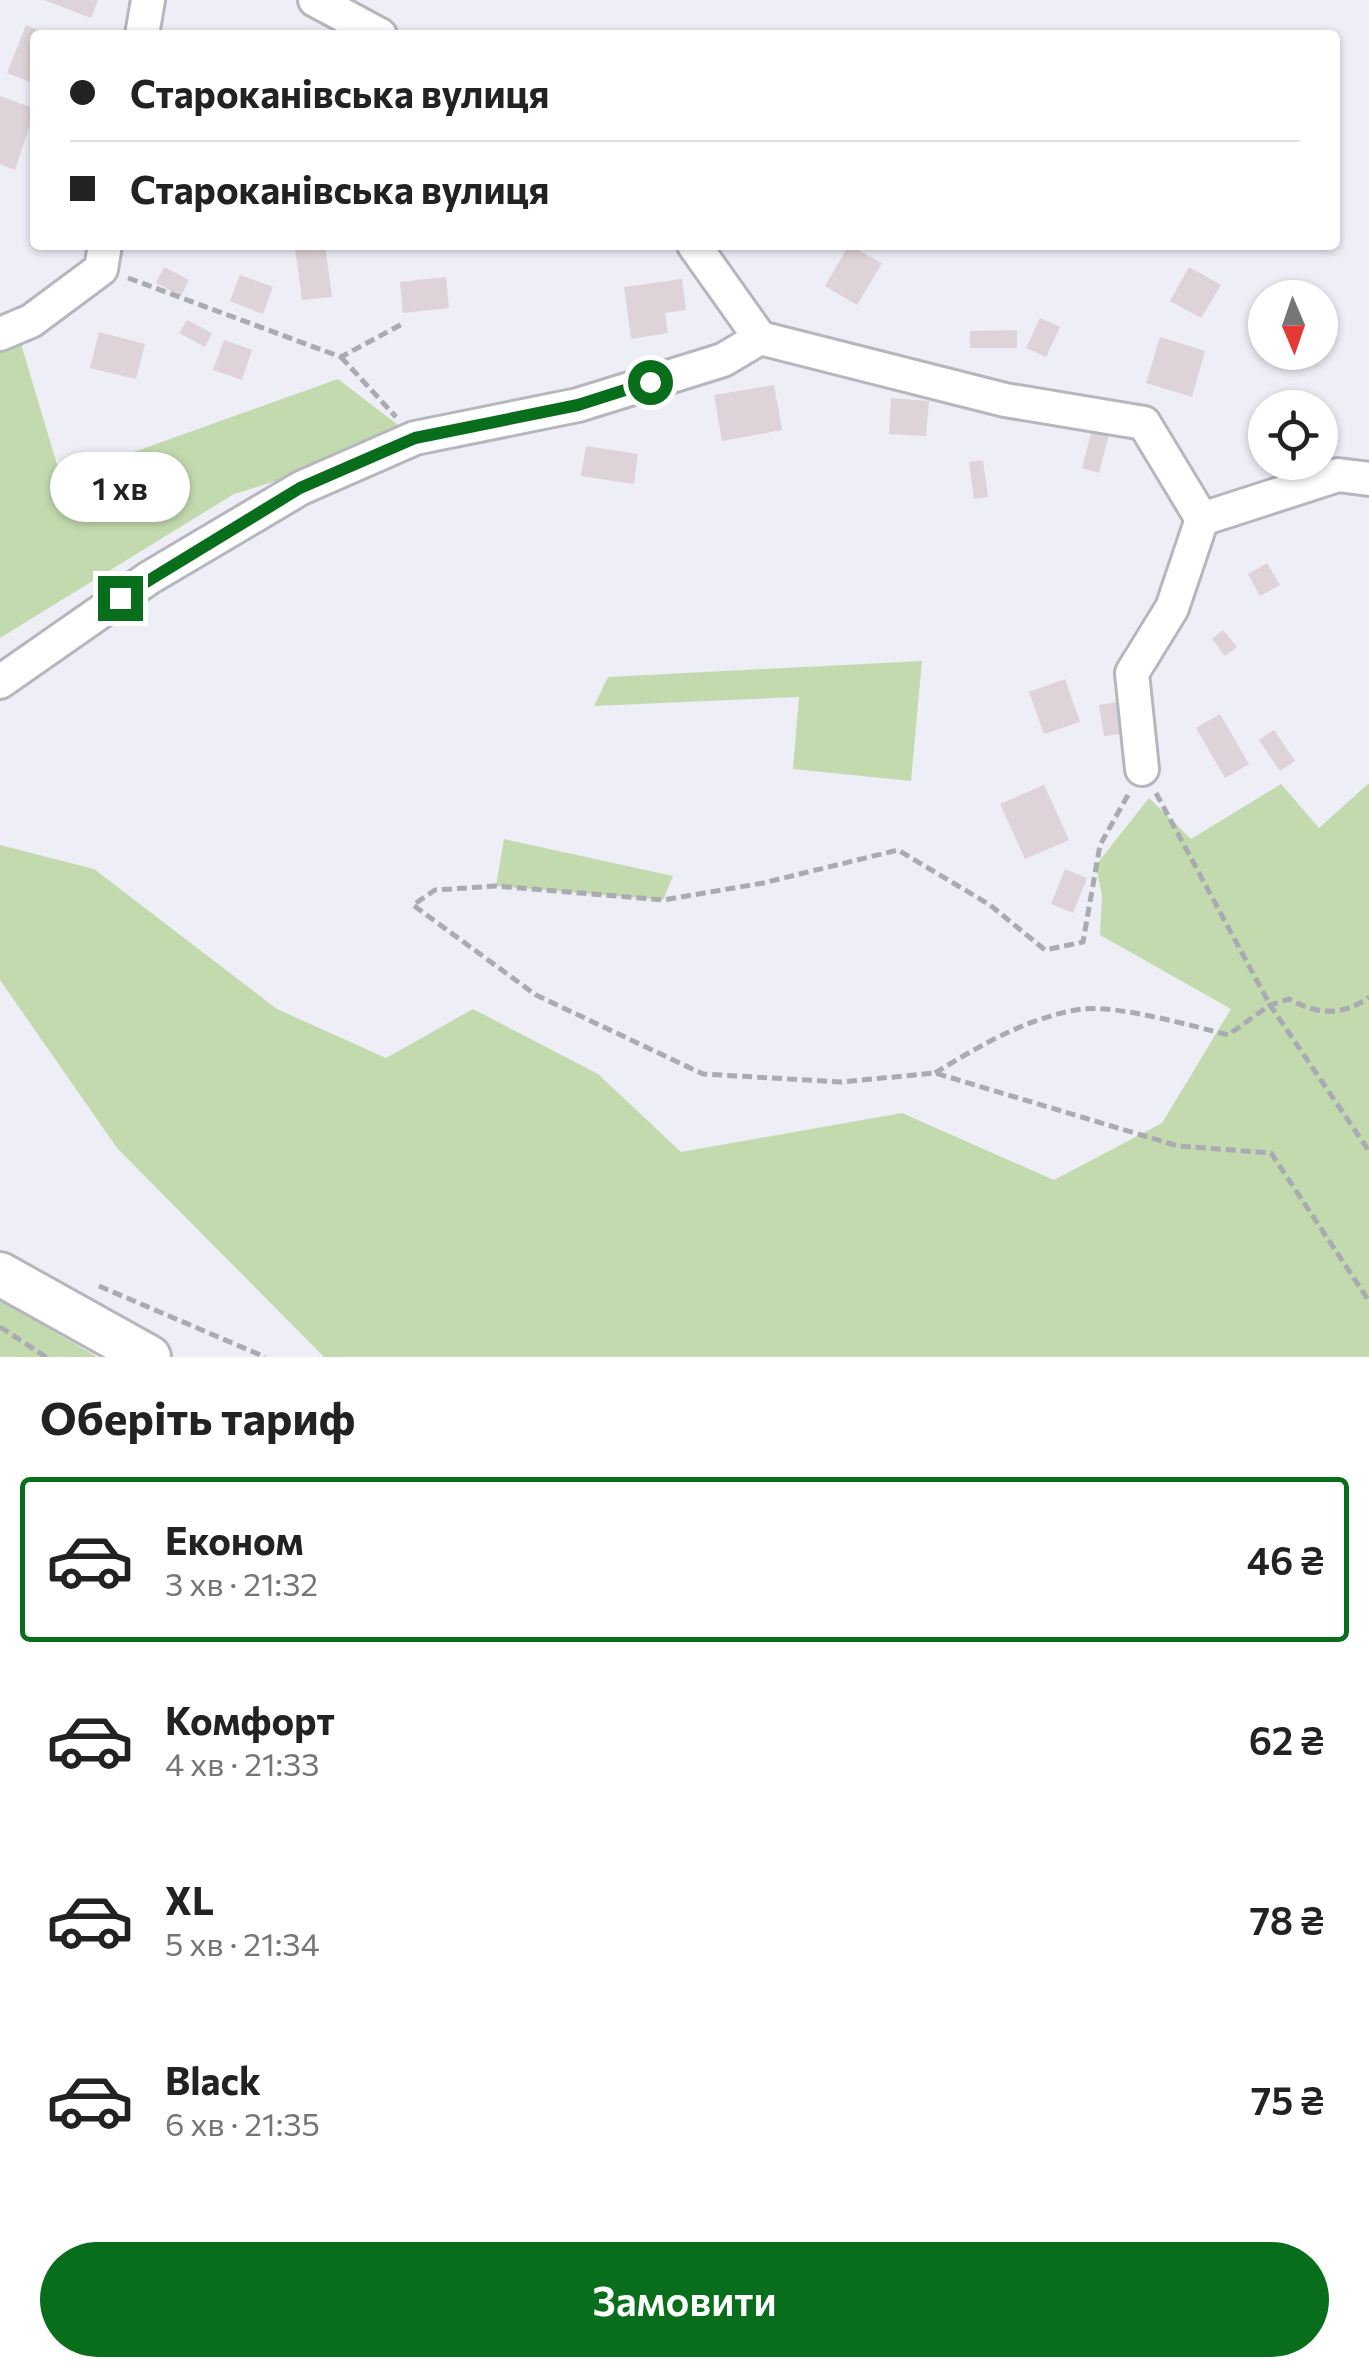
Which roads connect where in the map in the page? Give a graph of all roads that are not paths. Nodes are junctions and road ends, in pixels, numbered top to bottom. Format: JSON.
{"nodes":[{"id":1,"x":148,"y":0,"type":"edge"},
{"id":2,"x":315,"y":0,"type":"edge"},
{"id":3,"x":143,"y":30,"type":"edge"},
{"id":4,"x":371,"y":30,"type":"edge"},
{"id":5,"x":698,"y":250,"type":"edge"},
{"id":6,"x":103,"y":257,"type":"edge"},
{"id":7,"x":0,"y":334,"type":"edge"},
{"id":8,"x":760,"y":338,"type":"junction"},
{"id":9,"x":1369,"y":478,"type":"edge"},
{"id":10,"x":1202,"y":519,"type":"junction"},
{"id":11,"x":0,"y":682,"type":"edge"},
{"id":12,"x":1142,"y":768,"type":"road end"},
{"id":13,"x":0,"y":1274,"type":"edge"},
{"id":14,"x":148,"y":1357,"type":"edge"}],
"edges":[{"from":1,"to":3,"type":"street"},
{"from":2,"to":4,"type":"street"},
{"from":5,"to":8,"type":"street"},
{"from":6,"to":7,"type":"street"},
{"from":8,"to":10,"type":"street"},
{"from":8,"to":11,"type":"street"},
{"from":9,"to":10,"type":"street"},
{"from":10,"to":12,"type":"street"},
{"from":13,"to":14,"type":"street"}]}
